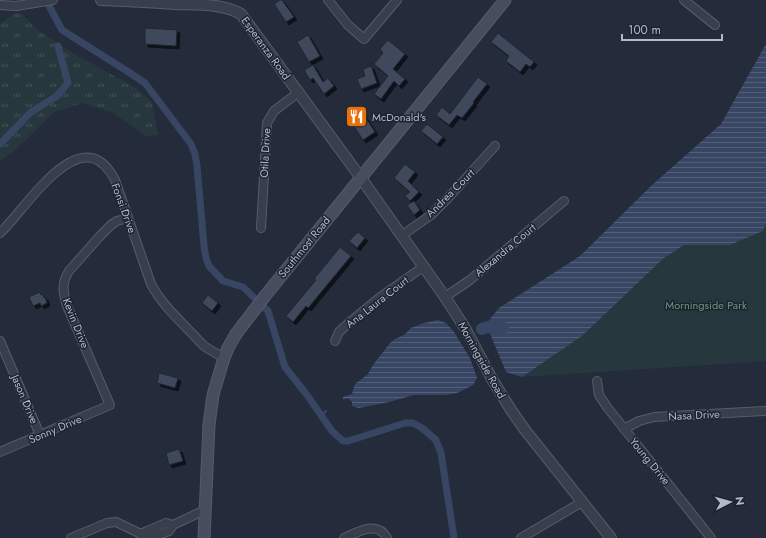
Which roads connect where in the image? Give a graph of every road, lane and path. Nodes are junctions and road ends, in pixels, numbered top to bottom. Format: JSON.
{"nodes":[{"id":1,"x":53,"y":0,"type":"edge"},
{"id":2,"x":101,"y":0,"type":"edge"},
{"id":3,"x":328,"y":0,"type":"edge"},
{"id":4,"x":397,"y":0,"type":"edge"},
{"id":5,"x":505,"y":0,"type":"edge"},
{"id":6,"x":684,"y":0,"type":"edge"},
{"id":7,"x":230,"y":4,"type":"edge"},
{"id":8,"x":4,"y":5,"type":"edge"},
{"id":9,"x":0,"y":12,"type":"edge"},
{"id":10,"x":715,"y":25,"type":"dead end"},
{"id":11,"x":299,"y":92,"type":"junction"},
{"id":12,"x":495,"y":146,"type":"dead end"},
{"id":13,"x":361,"y":178,"type":"junction"},
{"id":14,"x":564,"y":201,"type":"dead end"},
{"id":15,"x":128,"y":218,"type":"junction"},
{"id":16,"x":260,"y":228,"type":"dead end"},
{"id":17,"x":0,"y":233,"type":"edge"},
{"id":18,"x":401,"y":236,"type":"junction"},
{"id":19,"x":424,"y":267,"type":"junction"},
{"id":20,"x":445,"y":297,"type":"junction"},
{"id":21,"x":0,"y":341,"type":"edge"},
{"id":22,"x":335,"y":341,"type":"dead end"},
{"id":23,"x":224,"y":358,"type":"junction"},
{"id":24,"x":597,"y":381,"type":"dead end"},
{"id":25,"x":110,"y":405,"type":"joint"},
{"id":26,"x":766,"y":411,"type":"edge"},
{"id":27,"x":624,"y":429,"type":"junction"},
{"id":28,"x":40,"y":435,"type":"junction"},
{"id":29,"x":0,"y":452,"type":"edge"},
{"id":30,"x":582,"y":502,"type":"junction"},
{"id":31,"x":205,"y":510,"type":"junction"},
{"id":32,"x":173,"y":525,"type":"junction"},
{"id":33,"x":157,"y":527,"type":"junction"},
{"id":34,"x":160,"y":535,"type":"junction"},
{"id":35,"x":143,"y":536,"type":"edge"},
{"id":36,"x":71,"y":538,"type":"edge"},
{"id":37,"x":150,"y":538,"type":"edge"},
{"id":38,"x":204,"y":538,"type":"edge"},
{"id":39,"x":344,"y":538,"type":"edge"},
{"id":40,"x":387,"y":538,"type":"edge"},
{"id":41,"x":521,"y":538,"type":"edge"},
{"id":42,"x":610,"y":538,"type":"edge"},
{"id":43,"x":711,"y":538,"type":"edge"}],
"edges":[{"from":1,"to":8,"type":"street"},
{"from":2,"to":7,"type":"street","name":"Esperanza Road"},
{"from":3,"to":4,"type":"street"},
{"from":5,"to":13,"type":"main road","name":"Southmost Road"},
{"from":6,"to":10,"type":"street"},
{"from":7,"to":11,"type":"street","name":"Esperanza Road"},
{"from":8,"to":9,"type":"street"},
{"from":11,"to":13,"type":"street","name":"Esperanza Road"},
{"from":11,"to":16,"type":"street","name":"Otila Drive"},
{"from":12,"to":18,"type":"street","name":"Andrea Court"},
{"from":13,"to":18,"type":"street","name":"Morningside Road"},
{"from":13,"to":23,"type":"main road","name":"Southmost Road"},
{"from":14,"to":20,"type":"street","name":"Alexandra Court"},
{"from":15,"to":17,"type":"street","name":"Fonsi Drive"},
{"from":15,"to":23,"type":"street","name":"Fonsi Drive"},
{"from":15,"to":25,"type":"street","name":"Kevin Drive"},
{"from":18,"to":19,"type":"street","name":"Morningside Road"},
{"from":19,"to":20,"type":"street","name":"Morningside Road"},
{"from":19,"to":22,"type":"street","name":"Ana Laura Court"},
{"from":20,"to":30,"type":"street","name":"Morningside Road"},
{"from":21,"to":28,"type":"street","name":"Jason Drive"},
{"from":23,"to":31,"type":"main road","name":"Southmost Road"},
{"from":24,"to":27,"type":"street","name":"Young Drive"},
{"from":25,"to":28,"type":"street","name":"Sonny Drive"},
{"from":26,"to":27,"type":"street","name":"Nasa Drive"},
{"from":27,"to":43,"type":"street","name":"Young Drive"},
{"from":28,"to":29,"type":"street","name":"Sonny Drive"},
{"from":30,"to":41,"type":"street"},
{"from":30,"to":42,"type":"street","name":"Morningside Road"},
{"from":31,"to":32,"type":"street"},
{"from":31,"to":38,"type":"main road","name":"Southmost Road"},
{"from":32,"to":33,"type":"street"},
{"from":32,"to":34,"type":"street"},
{"from":33,"to":34,"type":"street"},
{"from":33,"to":35,"type":"street"},
{"from":34,"to":37,"type":"street"},
{"from":35,"to":36,"type":"street"},
{"from":39,"to":40,"type":"street"}]}
